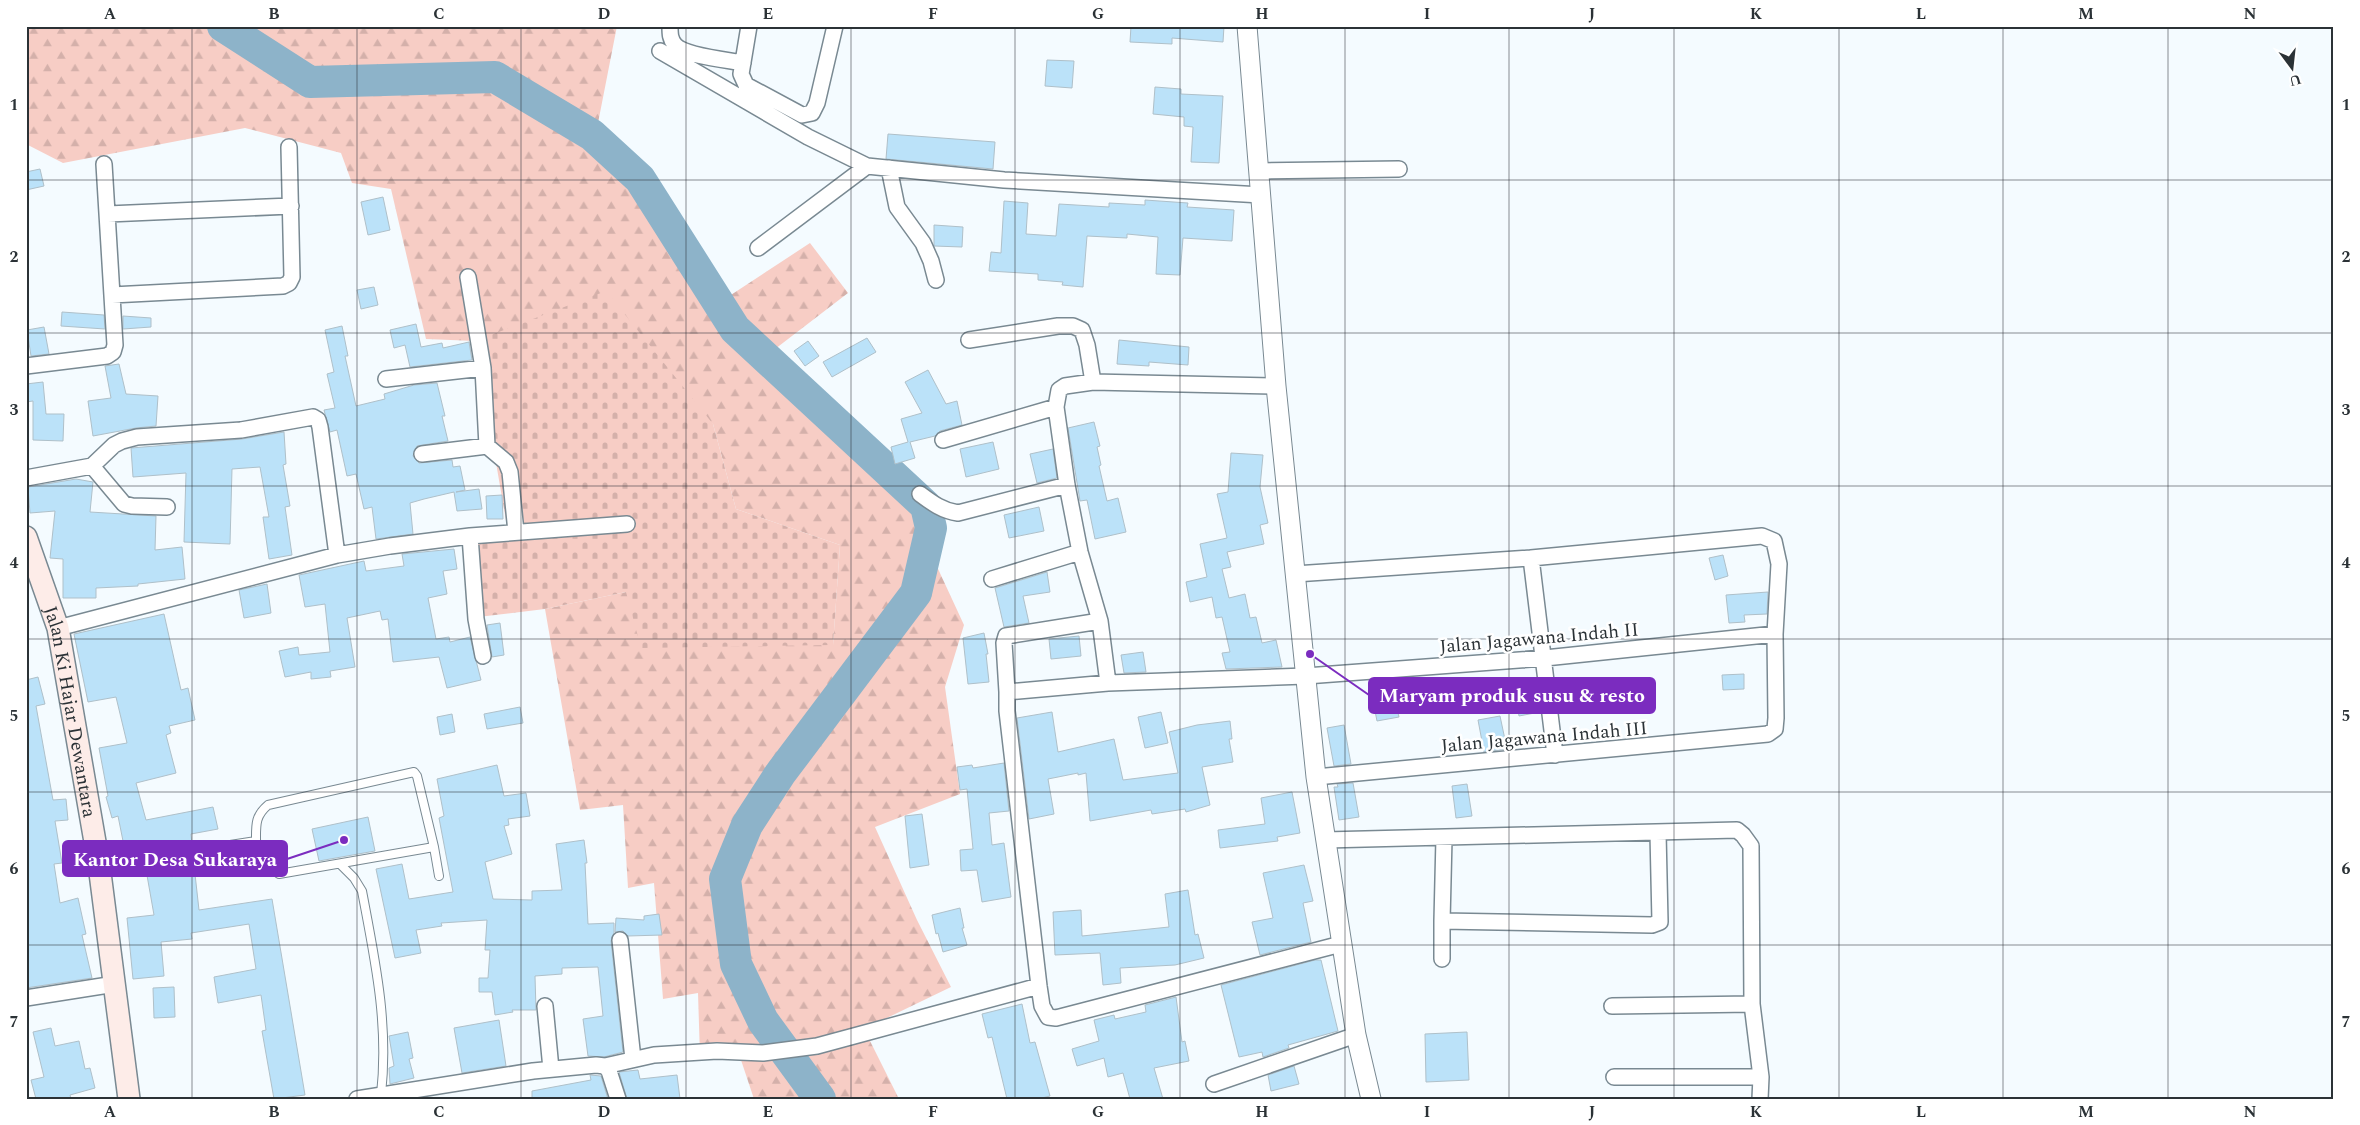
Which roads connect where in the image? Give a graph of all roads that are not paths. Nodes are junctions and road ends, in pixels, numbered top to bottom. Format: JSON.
{"nodes":[{"id":1,"x":670,"y":26,"type":"edge"},
{"id":2,"x":750,"y":26,"type":"edge"},
{"id":3,"x":836,"y":26,"type":"edge"},
{"id":4,"x":1247,"y":26,"type":"edge"},
{"id":5,"x":660,"y":51,"type":"dead end"},
{"id":6,"x":743,"y":64,"type":"junction"},
{"id":7,"x":289,"y":147,"type":"dead end"},
{"id":8,"x":104,"y":164,"type":"dead end"},
{"id":9,"x":867,"y":166,"type":"junction"},
{"id":10,"x":890,"y":168,"type":"junction"},
{"id":11,"x":1399,"y":169,"type":"dead end"},
{"id":12,"x":1260,"y":171,"type":"junction"},
{"id":13,"x":1261,"y":195,"type":"junction"},
{"id":14,"x":291,"y":206,"type":"junction"},
{"id":15,"x":108,"y":214,"type":"junction"},
{"id":16,"x":758,"y":248,"type":"dead end"},
{"id":17,"x":468,"y":277,"type":"dead end"},
{"id":18,"x":936,"y":280,"type":"dead end"},
{"id":19,"x":112,"y":295,"type":"junction"},
{"id":20,"x":969,"y":340,"type":"dead end"},
{"id":21,"x":26,"y":366,"type":"edge"},
{"id":22,"x":483,"y":368,"type":"junction"},
{"id":23,"x":386,"y":379,"type":"dead end"},
{"id":24,"x":1093,"y":382,"type":"junction"},
{"id":25,"x":1276,"y":386,"type":"junction"},
{"id":26,"x":1056,"y":407,"type":"junction"},
{"id":27,"x":943,"y":440,"type":"dead end"},
{"id":28,"x":487,"y":446,"type":"junction"},
{"id":29,"x":422,"y":454,"type":"dead end"},
{"id":30,"x":92,"y":466,"type":"junction"},
{"id":31,"x":26,"y":478,"type":"edge"},
{"id":32,"x":1067,"y":484,"type":"junction"},
{"id":33,"x":920,"y":494,"type":"dead end"},
{"id":34,"x":167,"y":507,"type":"dead end"},
{"id":35,"x":627,"y":524,"type":"dead end"},
{"id":36,"x":516,"y":532,"type":"junction"},
{"id":37,"x":470,"y":536,"type":"junction"},
{"id":38,"x":26,"y":537,"type":"edge"},
{"id":39,"x":1080,"y":552,"type":"junction"},
{"id":40,"x":337,"y":555,"type":"junction"},
{"id":41,"x":1531,"y":558,"type":"junction"},
{"id":42,"x":1295,"y":574,"type":"junction"},
{"id":43,"x":992,"y":579,"type":"dead end"},
{"id":44,"x":1100,"y":621,"type":"junction"},
{"id":45,"x":58,"y":628,"type":"junction"},
{"id":46,"x":1775,"y":634,"type":"junction"},
{"id":47,"x":483,"y":656,"type":"dead end"},
{"id":48,"x":1545,"y":658,"type":"junction"},
{"id":49,"x":1306,"y":676,"type":"junction"},
{"id":50,"x":1108,"y":683,"type":"junction"},
{"id":51,"x":1007,"y":692,"type":"junction"},
{"id":52,"x":1555,"y":755,"type":"junction"},
{"id":53,"x":1316,"y":777,"type":"junction"},
{"id":54,"x":1658,"y":833,"type":"junction"},
{"id":55,"x":1444,"y":838,"type":"junction"},
{"id":56,"x":1325,"y":840,"type":"junction"},
{"id":57,"x":256,"y":841,"type":"junction"},
{"id":58,"x":434,"y":847,"type":"junction"},
{"id":59,"x":340,"y":864,"type":"junction"},
{"id":60,"x":99,"y":865,"type":"junction"},
{"id":61,"x":440,"y":876,"type":"dead end"},
{"id":62,"x":1442,"y":921,"type":"junction"},
{"id":63,"x":620,"y":940,"type":"dead end"},
{"id":64,"x":1341,"y":944,"type":"junction"},
{"id":65,"x":1442,"y":959,"type":"dead end"},
{"id":66,"x":115,"y":984,"type":"junction"},
{"id":67,"x":1040,"y":986,"type":"junction"},
{"id":68,"x":26,"y":998,"type":"edge"},
{"id":69,"x":1752,"y":1004,"type":"junction"},
{"id":70,"x":545,"y":1006,"type":"dead end"},
{"id":71,"x":1612,"y":1006,"type":"dead end"},
{"id":72,"x":1356,"y":1034,"type":"junction"},
{"id":73,"x":633,"y":1059,"type":"junction"},
{"id":74,"x":605,"y":1066,"type":"junction"},
{"id":75,"x":551,"y":1069,"type":"junction"},
{"id":76,"x":1614,"y":1077,"type":"dead end"},
{"id":77,"x":1761,"y":1077,"type":"junction"},
{"id":78,"x":1214,"y":1084,"type":"dead end"},
{"id":79,"x":381,"y":1095,"type":"junction"},
{"id":80,"x":129,"y":1099,"type":"edge"},
{"id":81,"x":357,"y":1099,"type":"edge"},
{"id":82,"x":618,"y":1099,"type":"edge"},
{"id":83,"x":1371,"y":1099,"type":"edge"},
{"id":84,"x":1760,"y":1099,"type":"edge"}],
"edges":[{"from":1,"to":6,"type":"street"},
{"from":2,"to":6,"type":"street"},
{"from":3,"to":6,"type":"street"},
{"from":4,"to":12,"type":"street"},
{"from":5,"to":9,"type":"street"},
{"from":7,"to":14,"type":"street"},
{"from":8,"to":15,"type":"street"},
{"from":9,"to":10,"type":"street"},
{"from":9,"to":16,"type":"street"},
{"from":10,"to":13,"type":"street"},
{"from":10,"to":18,"type":"street"},
{"from":11,"to":12,"type":"street"},
{"from":12,"to":13,"type":"street"},
{"from":13,"to":25,"type":"street"},
{"from":14,"to":15,"type":"street"},
{"from":14,"to":19,"type":"street"},
{"from":15,"to":19,"type":"street"},
{"from":17,"to":22,"type":"street"},
{"from":19,"to":21,"type":"street"},
{"from":20,"to":24,"type":"street"},
{"from":22,"to":23,"type":"street"},
{"from":22,"to":28,"type":"street"},
{"from":24,"to":25,"type":"street"},
{"from":24,"to":26,"type":"street"},
{"from":25,"to":42,"type":"street"},
{"from":26,"to":27,"type":"street"},
{"from":26,"to":32,"type":"street"},
{"from":28,"to":29,"type":"street"},
{"from":28,"to":36,"type":"street"},
{"from":30,"to":31,"type":"street"},
{"from":30,"to":34,"type":"street"},
{"from":30,"to":40,"type":"street"},
{"from":32,"to":33,"type":"street"},
{"from":32,"to":39,"type":"street"},
{"from":35,"to":36,"type":"street"},
{"from":36,"to":37,"type":"street"},
{"from":37,"to":40,"type":"street"},
{"from":37,"to":47,"type":"street"},
{"from":38,"to":45,"type":"main road","name":"Jalan Ki Hajar Dewantara"},
{"from":39,"to":43,"type":"street"},
{"from":39,"to":44,"type":"street"},
{"from":40,"to":45,"type":"street"},
{"from":41,"to":42,"type":"street"},
{"from":41,"to":46,"type":"street"},
{"from":41,"to":48,"type":"street"},
{"from":42,"to":49,"type":"street"},
{"from":44,"to":50,"type":"street"},
{"from":44,"to":51,"type":"street"},
{"from":45,"to":60,"type":"main road","name":"Jalan Ki Hajar Dewantara"},
{"from":46,"to":48,"type":"street","name":"Jalan Jagawana Indah II"},
{"from":46,"to":52,"type":"street","name":"Jalan Jagawana Indah III"},
{"from":48,"to":49,"type":"street","name":"Jalan Jagawana Indah II"},
{"from":48,"to":52,"type":"street"},
{"from":49,"to":50,"type":"street","name":"Jalan Jagawana Indah II"},
{"from":49,"to":53,"type":"street"},
{"from":50,"to":51,"type":"street","name":"Jalan Jagawana Indah II"},
{"from":51,"to":67,"type":"street"},
{"from":52,"to":53,"type":"street","name":"Jalan Jagawana Indah III"},
{"from":53,"to":56,"type":"street"},
{"from":54,"to":55,"type":"street"},
{"from":54,"to":62,"type":"street"},
{"from":54,"to":69,"type":"street"},
{"from":55,"to":56,"type":"street"},
{"from":55,"to":62,"type":"street"},
{"from":56,"to":64,"type":"street"},
{"from":57,"to":58,"type":"lane"},
{"from":57,"to":59,"type":"lane"},
{"from":57,"to":60,"type":"lane"},
{"from":58,"to":59,"type":"lane"},
{"from":58,"to":61,"type":"lane"},
{"from":59,"to":79,"type":"lane"},
{"from":60,"to":66,"type":"main road","name":"Jalan Ki Hajar Dewantara"},
{"from":62,"to":65,"type":"street"},
{"from":63,"to":73,"type":"street"},
{"from":64,"to":67,"type":"street"},
{"from":64,"to":72,"type":"street"},
{"from":66,"to":68,"type":"street"},
{"from":66,"to":80,"type":"main road","name":"Jalan Ki Hajar Dewantara"},
{"from":67,"to":73,"type":"street"},
{"from":69,"to":71,"type":"street"},
{"from":69,"to":77,"type":"street"},
{"from":70,"to":75,"type":"street"},
{"from":72,"to":78,"type":"street"},
{"from":72,"to":83,"type":"street"},
{"from":73,"to":74,"type":"street"},
{"from":74,"to":75,"type":"street"},
{"from":74,"to":82,"type":"street"},
{"from":75,"to":79,"type":"street"},
{"from":76,"to":77,"type":"street"},
{"from":77,"to":84,"type":"street"},
{"from":79,"to":81,"type":"street"}]}
